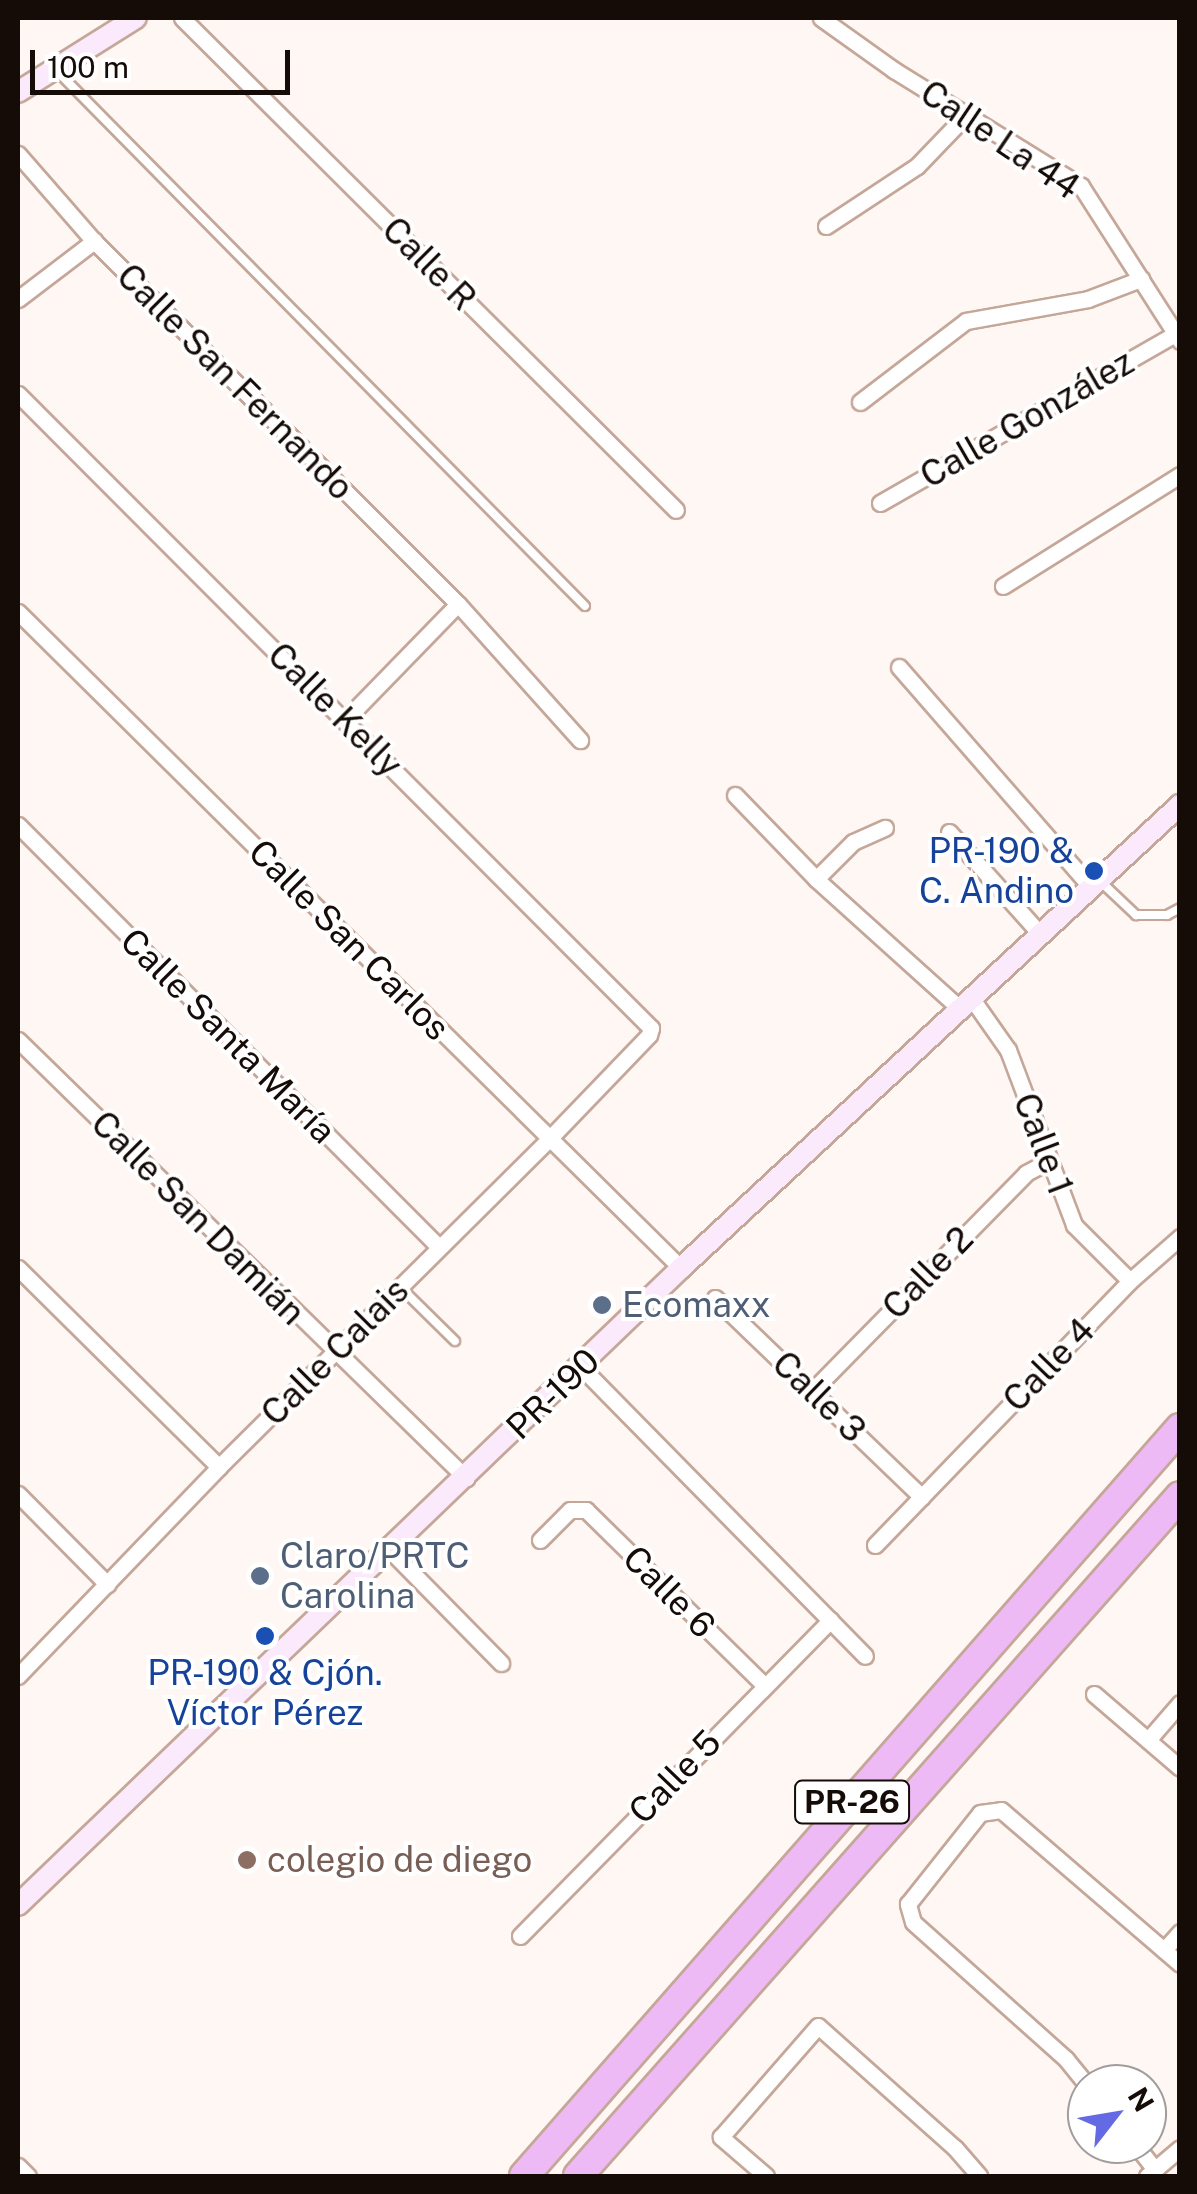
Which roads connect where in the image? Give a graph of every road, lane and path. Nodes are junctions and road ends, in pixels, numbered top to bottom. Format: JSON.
{"nodes":[{"id":1,"x":136,"y":18,"type":"edge"},
{"id":2,"x":182,"y":18,"type":"edge"},
{"id":3,"x":822,"y":18,"type":"edge"},
{"id":4,"x":53,"y":67,"type":"junction"},
{"id":5,"x":18,"y":92,"type":"edge"},
{"id":6,"x":965,"y":116,"type":"junction"},
{"id":7,"x":18,"y":154,"type":"edge"},
{"id":8,"x":826,"y":226,"type":"dead end"},
{"id":9,"x":94,"y":241,"type":"junction"},
{"id":10,"x":1141,"y":279,"type":"junction"},
{"id":11,"x":18,"y":300,"type":"edge"},
{"id":12,"x":1177,"y":338,"type":"edge"},
{"id":13,"x":18,"y":394,"type":"edge"},
{"id":14,"x":860,"y":402,"type":"dead end"},
{"id":15,"x":1180,"y":475,"type":"edge"},
{"id":16,"x":880,"y":503,"type":"dead end"},
{"id":17,"x":676,"y":510,"type":"dead end"},
{"id":18,"x":1002,"y":586,"type":"dead end"},
{"id":19,"x":458,"y":604,"type":"junction"},
{"id":20,"x":585,"y":606,"type":"dead end"},
{"id":21,"x":18,"y":612,"type":"edge"},
{"id":22,"x":899,"y":667,"type":"dead end"},
{"id":23,"x":345,"y":720,"type":"junction"},
{"id":24,"x":580,"y":740,"type":"dead end"},
{"id":25,"x":735,"y":794,"type":"dead end"},
{"id":26,"x":1180,"y":805,"type":"edge"},
{"id":27,"x":18,"y":825,"type":"edge"},
{"id":28,"x":885,"y":828,"type":"dead end"},
{"id":29,"x":949,"y":832,"type":"dead end"},
{"id":30,"x":816,"y":878,"type":"junction"},
{"id":31,"x":1096,"y":884,"type":"junction"},
{"id":32,"x":1180,"y":908,"type":"edge"},
{"id":33,"x":1041,"y":935,"type":"junction"},
{"id":34,"x":964,"y":1002,"type":"junction"},
{"id":35,"x":650,"y":1028,"type":"joint"},
{"id":36,"x":18,"y":1040,"type":"edge"},
{"id":37,"x":550,"y":1138,"type":"junction"},
{"id":38,"x":1048,"y":1162,"type":"junction"},
{"id":39,"x":1180,"y":1236,"type":"edge"},
{"id":40,"x":438,"y":1247,"type":"junction"},
{"id":41,"x":18,"y":1268,"type":"edge"},
{"id":42,"x":681,"y":1268,"type":"junction"},
{"id":43,"x":1130,"y":1280,"type":"junction"},
{"id":44,"x":400,"y":1287,"type":"junction"},
{"id":45,"x":715,"y":1298,"type":"dead end"},
{"id":46,"x":456,"y":1341,"type":"dead end"},
{"id":47,"x":336,"y":1354,"type":"junction"},
{"id":48,"x":581,"y":1367,"type":"junction"},
{"id":49,"x":813,"y":1390,"type":"junction"},
{"id":50,"x":1180,"y":1428,"type":"edge"},
{"id":51,"x":219,"y":1467,"type":"junction"},
{"id":52,"x":466,"y":1478,"type":"junction"},
{"id":53,"x":18,"y":1494,"type":"edge"},
{"id":54,"x":1180,"y":1496,"type":"edge"},
{"id":55,"x":922,"y":1497,"type":"junction"},
{"id":56,"x":540,"y":1540,"type":"dead end"},
{"id":57,"x":875,"y":1545,"type":"dead end"},
{"id":58,"x":389,"y":1549,"type":"junction"},
{"id":59,"x":107,"y":1584,"type":"junction"},
{"id":60,"x":830,"y":1620,"type":"junction"},
{"id":61,"x":865,"y":1656,"type":"dead end"},
{"id":62,"x":501,"y":1662,"type":"dead end"},
{"id":63,"x":18,"y":1676,"type":"edge"},
{"id":64,"x":764,"y":1685,"type":"junction"},
{"id":65,"x":1094,"y":1694,"type":"dead end"},
{"id":66,"x":1180,"y":1703,"type":"edge"},
{"id":67,"x":1148,"y":1740,"type":"junction"},
{"id":68,"x":1180,"y":1768,"type":"edge"},
{"id":69,"x":18,"y":1905,"type":"edge"},
{"id":70,"x":1180,"y":1932,"type":"edge"},
{"id":71,"x":520,"y":1936,"type":"dead end"},
{"id":72,"x":1164,"y":1950,"type":"junction"},
{"id":73,"x":1180,"y":1964,"type":"edge"},
{"id":74,"x":1070,"y":2064,"type":"edge"},
{"id":75,"x":1180,"y":2148,"type":"edge"},
{"id":76,"x":18,"y":2166,"type":"edge"},
{"id":77,"x":1151,"y":2173,"type":"edge"},
{"id":78,"x":28,"y":2176,"type":"edge"},
{"id":79,"x":524,"y":2176,"type":"edge"},
{"id":80,"x":578,"y":2176,"type":"edge"},
{"id":81,"x":766,"y":2176,"type":"edge"},
{"id":82,"x":979,"y":2176,"type":"edge"}],
"edges":[{"from":1,"to":4,"type":"street"},
{"from":2,"to":17,"type":"street","name":"Calle R"},
{"from":3,"to":6,"type":"street","name":"Calle La 44"},
{"from":4,"to":5,"type":"street"},
{"from":4,"to":20,"type":"lane"},
{"from":6,"to":8,"type":"street"},
{"from":6,"to":10,"type":"street","name":"Calle La 44"},
{"from":7,"to":9,"type":"street","name":"Calle San Fernando"},
{"from":9,"to":11,"type":"street"},
{"from":9,"to":19,"type":"street","name":"Calle San Fernando"},
{"from":10,"to":12,"type":"street","name":"Calle La 44"},
{"from":10,"to":14,"type":"street"},
{"from":12,"to":16,"type":"street","name":"Calle González"},
{"from":13,"to":23,"type":"street","name":"Calle Kelly"},
{"from":15,"to":18,"type":"street"},
{"from":19,"to":23,"type":"street"},
{"from":19,"to":24,"type":"street","name":"Calle San Fernando"},
{"from":21,"to":37,"type":"street","name":"Calle San Carlos"},
{"from":22,"to":31,"type":"street"},
{"from":23,"to":35,"type":"street","name":"Calle Kelly"},
{"from":25,"to":30,"type":"street","name":"Calle 1"},
{"from":26,"to":31,"type":"street","name":"PR-190","number":"PR-190"},
{"from":27,"to":40,"type":"street","name":"Calle Santa María"},
{"from":28,"to":30,"type":"street"},
{"from":29,"to":33,"type":"street"},
{"from":30,"to":34,"type":"street","name":"Calle 1"},
{"from":31,"to":32,"type":"lane"},
{"from":31,"to":33,"type":"street","name":"PR-190","number":"PR-190"},
{"from":33,"to":34,"type":"street","name":"PR-190","number":"PR-190"},
{"from":34,"to":38,"type":"street","name":"Calle 1"},
{"from":34,"to":42,"type":"street","name":"PR-190","number":"PR-190"},
{"from":35,"to":37,"type":"street","name":"Calle Calais"},
{"from":36,"to":47,"type":"street","name":"Calle San Damián"},
{"from":37,"to":40,"type":"street","name":"Calle Calais"},
{"from":37,"to":42,"type":"street","name":"Calle San Carlos"},
{"from":38,"to":43,"type":"street","name":"Calle 1"},
{"from":38,"to":49,"type":"street","name":"Calle 2"},
{"from":39,"to":43,"type":"street","name":"Calle 4"},
{"from":40,"to":44,"type":"street","name":"Calle Calais"},
{"from":41,"to":51,"type":"street"},
{"from":42,"to":48,"type":"street","name":"PR-190","number":"PR-190"},
{"from":43,"to":55,"type":"street","name":"Calle 4"},
{"from":44,"to":46,"type":"lane"},
{"from":44,"to":47,"type":"street","name":"Calle Calais"},
{"from":45,"to":49,"type":"street","name":"Calle 3"},
{"from":47,"to":51,"type":"street","name":"Calle Calais"},
{"from":47,"to":52,"type":"street","name":"Calle San Damián"},
{"from":48,"to":52,"type":"street","name":"PR-190","number":"PR-190"},
{"from":48,"to":60,"type":"street"},
{"from":49,"to":55,"type":"street","name":"Calle 3"},
{"from":50,"to":79,"type":"highway","number":"PR-26"},
{"from":51,"to":59,"type":"street","name":"Calle Calais"},
{"from":52,"to":58,"type":"street","name":"PR-190","number":"PR-190"},
{"from":53,"to":59,"type":"street"},
{"from":54,"to":80,"type":"highway","number":"PR-26"},
{"from":55,"to":57,"type":"street","name":"Calle 4"},
{"from":56,"to":64,"type":"street","name":"Calle 6"},
{"from":58,"to":62,"type":"street"},
{"from":58,"to":69,"type":"street","name":"PR-190","number":"PR-190"},
{"from":59,"to":63,"type":"street","name":"Calle Calais"},
{"from":60,"to":61,"type":"street"},
{"from":60,"to":64,"type":"street","name":"Calle 5"},
{"from":64,"to":71,"type":"street","name":"Calle 5"},
{"from":65,"to":67,"type":"street"},
{"from":66,"to":67,"type":"street"},
{"from":67,"to":68,"type":"street"},
{"from":70,"to":72,"type":"street"},
{"from":72,"to":73,"type":"street"},
{"from":72,"to":74,"type":"street"},
{"from":75,"to":77,"type":"street"},
{"from":76,"to":78,"type":"street"},
{"from":81,"to":82,"type":"street"}]}
